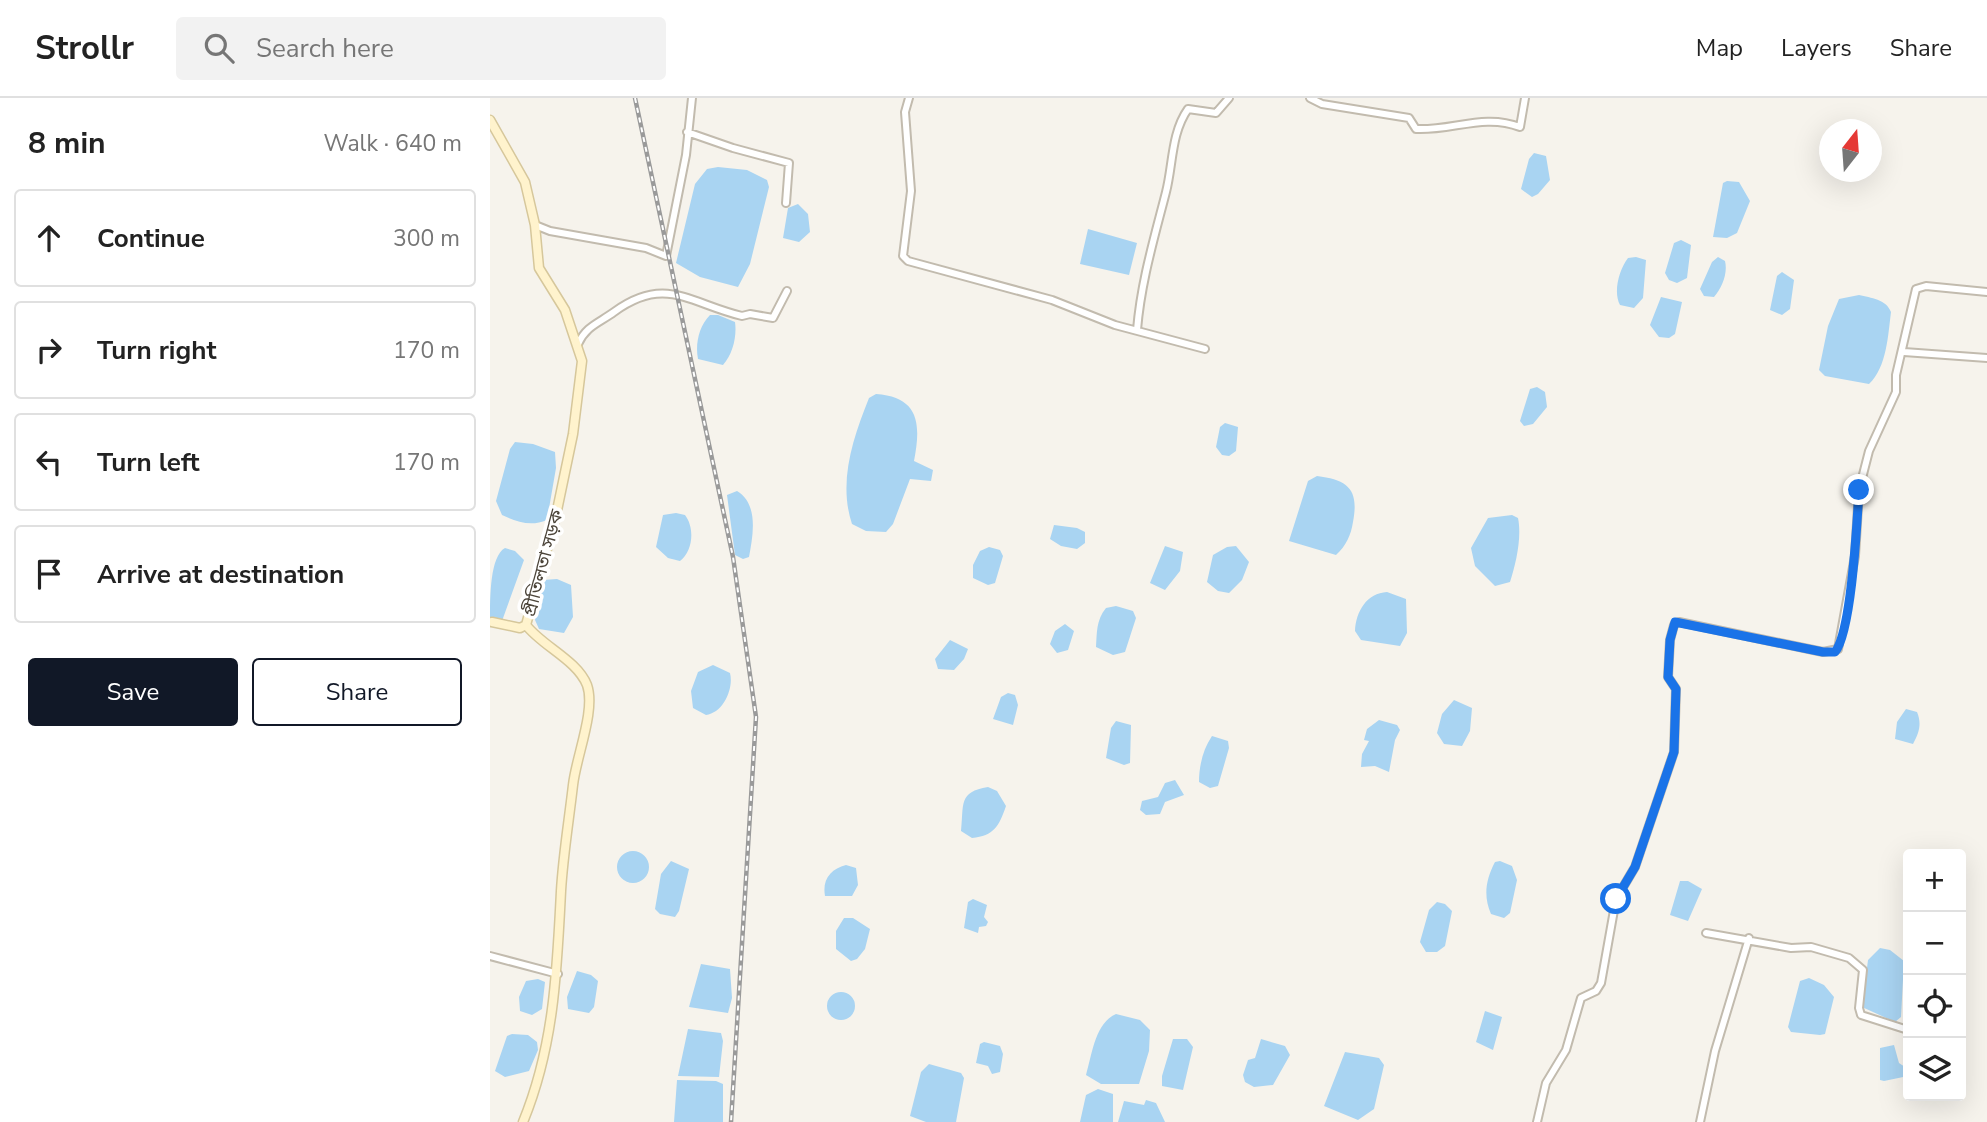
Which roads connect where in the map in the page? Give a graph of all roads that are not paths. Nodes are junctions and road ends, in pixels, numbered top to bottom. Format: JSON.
{"nodes":[{"id":1,"x":692,"y":98,"type":"edge"},
{"id":2,"x":909,"y":98,"type":"edge"},
{"id":3,"x":1229,"y":98,"type":"edge"},
{"id":4,"x":1310,"y":98,"type":"edge"},
{"id":5,"x":1525,"y":98,"type":"edge"},
{"id":6,"x":490,"y":120,"type":"edge"},
{"id":7,"x":687,"y":132,"type":"junction"},
{"id":8,"x":786,"y":203,"type":"dead end"},
{"id":9,"x":536,"y":225,"type":"junction"},
{"id":10,"x":787,"y":291,"type":"dead end"},
{"id":11,"x":1987,"y":292,"type":"edge"},
{"id":12,"x":1137,"y":330,"type":"junction"},
{"id":13,"x":578,"y":344,"type":"junction"},
{"id":14,"x":1205,"y":349,"type":"dead end"},
{"id":15,"x":1904,"y":352,"type":"junction"},
{"id":16,"x":1987,"y":358,"type":"edge"},
{"id":17,"x":492,"y":622,"type":"edge"},
{"id":18,"x":526,"y":625,"type":"junction"},
{"id":19,"x":1706,"y":933,"type":"dead end"},
{"id":20,"x":1749,"y":938,"type":"junction"},
{"id":21,"x":490,"y":956,"type":"edge"},
{"id":22,"x":558,"y":974,"type":"junction"},
{"id":23,"x":1903,"y":1028,"type":"edge"},
{"id":24,"x":523,"y":1122,"type":"edge"},
{"id":25,"x":1537,"y":1122,"type":"edge"},
{"id":26,"x":1700,"y":1122,"type":"edge"}],
"edges":[{"from":1,"to":7,"type":"street"},
{"from":2,"to":12,"type":"street"},
{"from":3,"to":12,"type":"street"},
{"from":4,"to":5,"type":"street"},
{"from":6,"to":9,"type":"main road","name":"প্রীতিলতা সড়ক"},
{"from":7,"to":8,"type":"street"},
{"from":7,"to":9,"type":"street"},
{"from":9,"to":13,"type":"main road","name":"প্রীতিলতা সড়ক"},
{"from":10,"to":13,"type":"street"},
{"from":11,"to":15,"type":"street"},
{"from":12,"to":14,"type":"street"},
{"from":13,"to":18,"type":"main road","name":"প্রীতিলতা সড়ক"},
{"from":15,"to":16,"type":"street"},
{"from":15,"to":25,"type":"street"},
{"from":17,"to":18,"type":"main road"},
{"from":18,"to":22,"type":"main road","name":"প্রীতিলতা সড়ক"},
{"from":19,"to":20,"type":"street"},
{"from":20,"to":23,"type":"street"},
{"from":20,"to":26,"type":"street"},
{"from":21,"to":22,"type":"street"},
{"from":22,"to":24,"type":"main road","name":"প্রীতিলতা সড়ক"}]}
